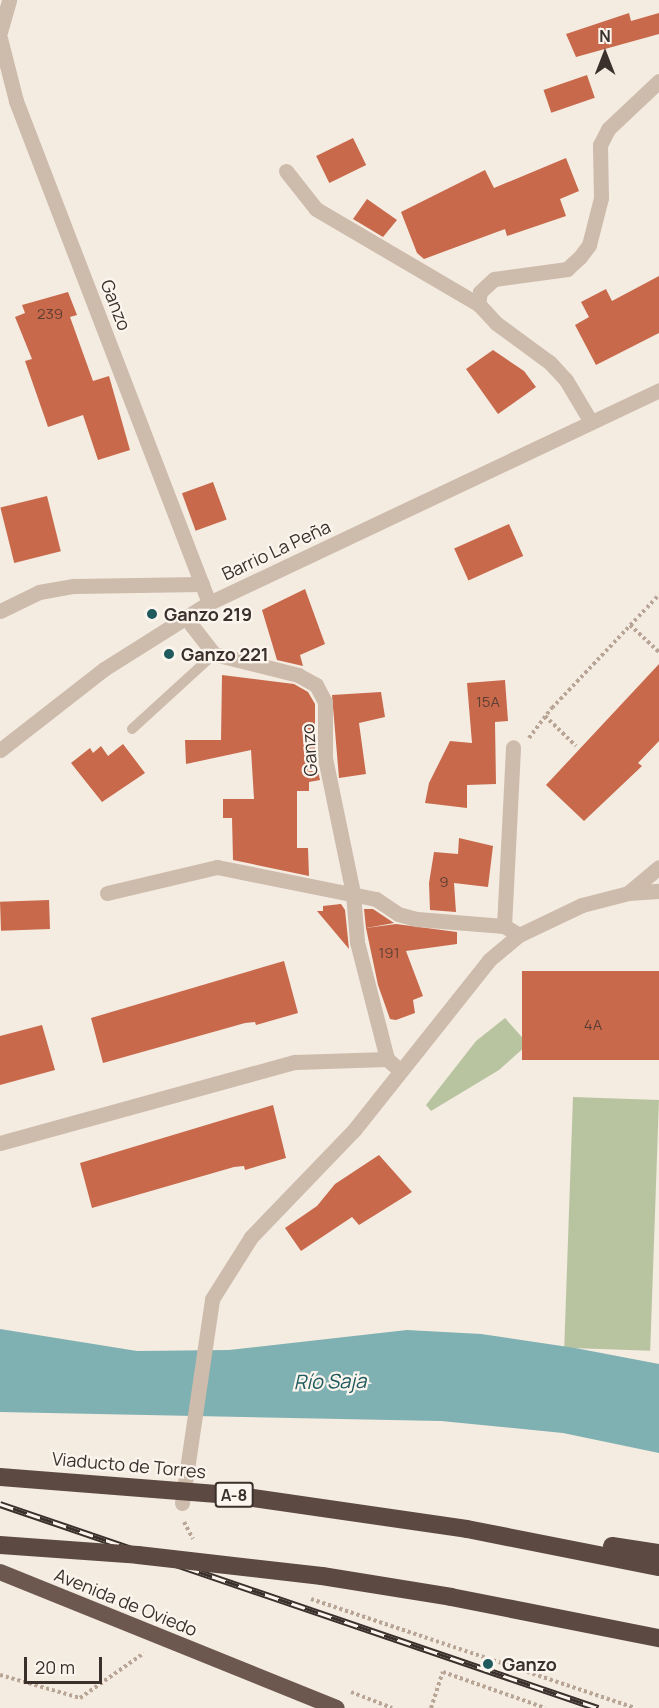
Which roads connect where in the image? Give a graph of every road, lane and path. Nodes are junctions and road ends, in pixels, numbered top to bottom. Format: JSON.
{"nodes":[{"id":1,"x":9,"y":0,"type":"edge"},
{"id":2,"x":0,"y":32,"type":"edge"},
{"id":3,"x":0,"y":38,"type":"edge"},
{"id":4,"x":659,"y":81,"type":"edge"},
{"id":5,"x":286,"y":171,"type":"dead end"},
{"id":6,"x":478,"y":304,"type":"junction"},
{"id":7,"x":659,"y":390,"type":"edge"},
{"id":8,"x":591,"y":422,"type":"junction"},
{"id":9,"x":202,"y":584,"type":"junction"},
{"id":10,"x":659,"y":595,"type":"edge"},
{"id":11,"x":209,"y":603,"type":"junction"},
{"id":12,"x":0,"y":611,"type":"edge"},
{"id":13,"x":186,"y":618,"type":"junction"},
{"id":14,"x":630,"y":625,"type":"junction"},
{"id":15,"x":659,"y":652,"type":"edge"},
{"id":16,"x":214,"y":654,"type":"junction"},
{"id":17,"x":545,"y":716,"type":"junction"},
{"id":18,"x":132,"y":729,"type":"dead end"},
{"id":19,"x":576,"y":746,"type":"dead end"},
{"id":20,"x":517,"y":748,"type":"joint"},
{"id":21,"x":0,"y":750,"type":"edge"},
{"id":22,"x":659,"y":867,"type":"edge"},
{"id":23,"x":659,"y":891,"type":"edge"},
{"id":24,"x":107,"y":893,"type":"dead end"},
{"id":25,"x":353,"y":893,"type":"junction"},
{"id":26,"x":628,"y":893,"type":"junction"},
{"id":27,"x":504,"y":926,"type":"junction"},
{"id":28,"x":519,"y":935,"type":"junction"},
{"id":29,"x":387,"y":1059,"type":"junction"},
{"id":30,"x":401,"y":1071,"type":"junction"},
{"id":31,"x":0,"y":1143,"type":"edge"},
{"id":32,"x":0,"y":1477,"type":"edge"},
{"id":33,"x":182,"y":1503,"type":"joint"},
{"id":34,"x":467,"y":1529,"type":"junction"},
{"id":35,"x":0,"y":1545,"type":"edge"},
{"id":36,"x":200,"y":1547,"type":"dead end"},
{"id":37,"x":659,"y":1553,"type":"edge"},
{"id":38,"x":659,"y":1567,"type":"edge"},
{"id":39,"x":0,"y":1572,"type":"edge"},
{"id":40,"x":304,"y":1597,"type":"dead end"},
{"id":41,"x":460,"y":1599,"type":"junction"},
{"id":42,"x":156,"y":1635,"type":"junction"},
{"id":43,"x":659,"y":1638,"type":"edge"},
{"id":44,"x":659,"y":1650,"type":"edge"},
{"id":45,"x":0,"y":1675,"type":"edge"},
{"id":46,"x":337,"y":1708,"type":"edge"},
{"id":47,"x":431,"y":1708,"type":"edge"},
{"id":48,"x":545,"y":1708,"type":"edge"},
{"id":49,"x":634,"y":1708,"type":"edge"}],
"edges":[{"from":1,"to":2,"type":"street"},
{"from":3,"to":9,"type":"street","name":"Ganzo"},
{"from":4,"to":6,"type":"street"},
{"from":5,"to":6,"type":"street"},
{"from":6,"to":8,"type":"street"},
{"from":7,"to":8,"type":"street","name":"Barrio La Peña"},
{"from":8,"to":11,"type":"street","name":"Barrio La Peña"},
{"from":9,"to":11,"type":"street","name":"Ganzo"},
{"from":9,"to":12,"type":"street"},
{"from":10,"to":14,"type":"path"},
{"from":11,"to":13,"type":"street","name":"Barrio La Peña"},
{"from":13,"to":16,"type":"street"},
{"from":13,"to":21,"type":"street","name":"Barrio La Peña"},
{"from":14,"to":15,"type":"path"},
{"from":14,"to":17,"type":"path"},
{"from":16,"to":18,"type":"lane"},
{"from":16,"to":25,"type":"street","name":"Ganzo"},
{"from":17,"to":19,"type":"path"},
{"from":17,"to":20,"type":"path"},
{"from":20,"to":27,"type":"street"},
{"from":22,"to":26,"type":"street"},
{"from":23,"to":26,"type":"street"},
{"from":24,"to":25,"type":"street"},
{"from":25,"to":27,"type":"street"},
{"from":25,"to":29,"type":"street","name":"Ganzo"},
{"from":26,"to":28,"type":"street"},
{"from":27,"to":28,"type":"street"},
{"from":28,"to":30,"type":"street"},
{"from":29,"to":30,"type":"street"},
{"from":29,"to":31,"type":"street"},
{"from":30,"to":33,"type":"street"},
{"from":32,"to":34,"type":"highway","name":"Viaducto de Torres","number":"A-8","bridge":true},
{"from":33,"to":36,"type":"path"},
{"from":34,"to":37,"type":"highway"},
{"from":34,"to":38,"type":"highway","number":"A-8"},
{"from":35,"to":41,"type":"highway","bridge":true},
{"from":39,"to":42,"type":"highway","name":"Avenida de Oviedo"},
{"from":40,"to":49,"type":"path"},
{"from":41,"to":43,"type":"highway"},
{"from":41,"to":44,"type":"highway"},
{"from":42,"to":45,"type":"path"},
{"from":42,"to":46,"type":"highway","name":"Avenida de Oviedo"},
{"from":47,"to":48,"type":"path"}]}
